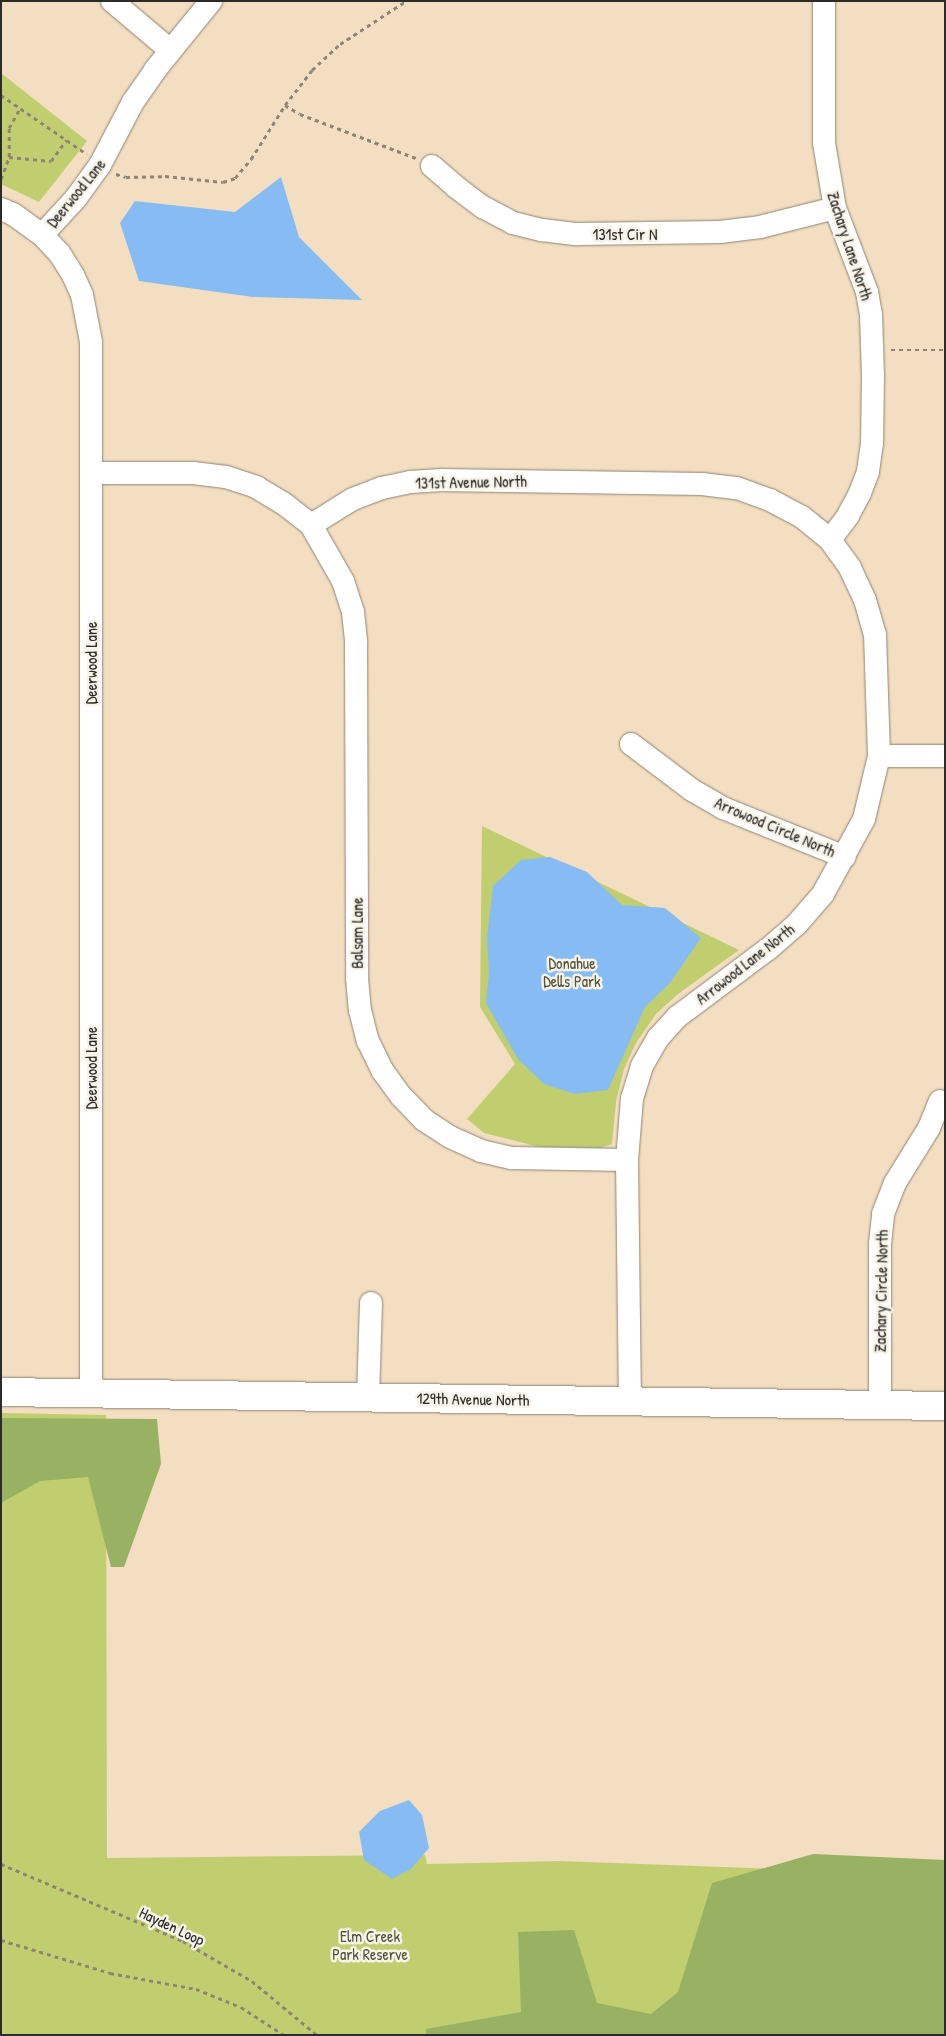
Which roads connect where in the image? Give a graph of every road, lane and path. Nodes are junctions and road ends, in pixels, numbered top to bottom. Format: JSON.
{"nodes":[{"id":1,"x":112,"y":1,"type":"edge"},
{"id":2,"x":211,"y":1,"type":"edge"},
{"id":3,"x":406,"y":1,"type":"edge"},
{"id":4,"x":824,"y":1,"type":"edge"},
{"id":5,"x":170,"y":50,"type":"junction"},
{"id":6,"x":1,"y":95,"type":"edge"},
{"id":7,"x":286,"y":105,"type":"junction"},
{"id":8,"x":20,"y":108,"type":"junction"},
{"id":9,"x":66,"y":140,"type":"junction"},
{"id":10,"x":9,"y":157,"type":"junction"},
{"id":11,"x":100,"y":165,"type":"junction"},
{"id":12,"x":432,"y":166,"type":"joint"},
{"id":13,"x":1,"y":179,"type":"edge"},
{"id":14,"x":835,"y":208,"type":"junction"},
{"id":15,"x":1,"y":209,"type":"edge"},
{"id":16,"x":42,"y":234,"type":"junction"},
{"id":17,"x":872,"y":349,"type":"junction"},
{"id":18,"x":945,"y":350,"type":"edge"},
{"id":19,"x":91,"y":473,"type":"junction"},
{"id":20,"x":311,"y":525,"type":"junction"},
{"id":21,"x":830,"y":540,"type":"junction"},
{"id":22,"x":631,"y":744,"type":"dead end"},
{"id":23,"x":878,"y":756,"type":"junction"},
{"id":24,"x":945,"y":756,"type":"edge"},
{"id":25,"x":845,"y":857,"type":"junction"},
{"id":26,"x":940,"y":1101,"type":"dead end"},
{"id":27,"x":627,"y":1160,"type":"junction"},
{"id":28,"x":371,"y":1303,"type":"dead end"},
{"id":29,"x":1,"y":1392,"type":"edge"},
{"id":30,"x":91,"y":1394,"type":"junction"},
{"id":31,"x":368,"y":1398,"type":"junction"},
{"id":32,"x":630,"y":1402,"type":"junction"},
{"id":33,"x":880,"y":1405,"type":"junction"},
{"id":34,"x":945,"y":1406,"type":"edge"},
{"id":35,"x":1,"y":1864,"type":"edge"},
{"id":36,"x":1,"y":1940,"type":"edge"},
{"id":37,"x":284,"y":2035,"type":"edge"},
{"id":38,"x":318,"y":2035,"type":"edge"}],
"edges":[{"from":1,"to":5,"type":"street"},
{"from":2,"to":5,"type":"street","name":"Deerwood Lane"},
{"from":3,"to":7,"type":"path"},
{"from":4,"to":14,"type":"street","name":"Zachary Lane North"},
{"from":5,"to":11,"type":"street","name":"Deerwood Lane"},
{"from":6,"to":8,"type":"path"},
{"from":7,"to":11,"type":"path"},
{"from":7,"to":12,"type":"path"},
{"from":8,"to":9,"type":"path"},
{"from":8,"to":10,"type":"path"},
{"from":9,"to":10,"type":"path"},
{"from":9,"to":11,"type":"path"},
{"from":10,"to":13,"type":"path"},
{"from":11,"to":16,"type":"street","name":"Deerwood Lane"},
{"from":12,"to":14,"type":"street","name":"131st Cir N"},
{"from":14,"to":17,"type":"street","name":"Zachary Lane North"},
{"from":15,"to":16,"type":"street"},
{"from":16,"to":19,"type":"street","name":"Deerwood Lane"},
{"from":17,"to":18,"type":"path"},
{"from":17,"to":21,"type":"street","name":"Zachary Lane North"},
{"from":19,"to":20,"type":"street"},
{"from":19,"to":30,"type":"street","name":"Deerwood Lane"},
{"from":20,"to":21,"type":"street","name":"131st Avenue North"},
{"from":20,"to":27,"type":"street","name":"Balsam Lane"},
{"from":21,"to":23,"type":"street","name":"Arrowood Lane North"},
{"from":22,"to":25,"type":"street","name":"Arrowood Circle North"},
{"from":23,"to":24,"type":"street"},
{"from":23,"to":25,"type":"street","name":"Arrowood Lane North"},
{"from":25,"to":27,"type":"street","name":"Arrowood Lane North"},
{"from":26,"to":33,"type":"street","name":"Zachary Circle North"},
{"from":27,"to":32,"type":"street","name":"Arrowood Lane North"},
{"from":28,"to":31,"type":"street"},
{"from":29,"to":30,"type":"main road","name":"129th Avenue North"},
{"from":30,"to":31,"type":"main road","name":"129th Avenue North"},
{"from":31,"to":32,"type":"main road","name":"129th Avenue North"},
{"from":32,"to":33,"type":"main road","name":"129th Avenue North"},
{"from":33,"to":34,"type":"main road","name":"129th Avenue North"},
{"from":35,"to":38,"type":"path","name":"Hayden Loop"},
{"from":36,"to":37,"type":"path"}]}
